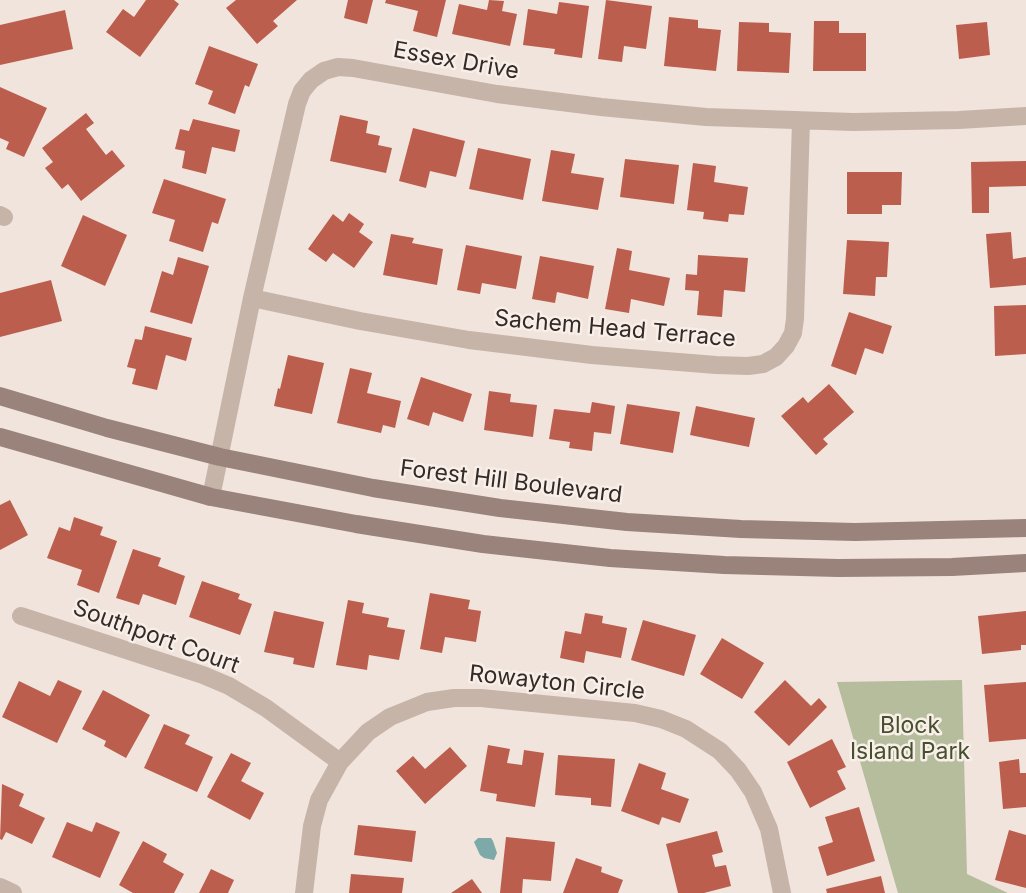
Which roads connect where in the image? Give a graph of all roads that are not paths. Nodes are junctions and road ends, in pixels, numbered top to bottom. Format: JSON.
{"nodes":[{"id":1,"x":1026,"y":116,"type":"edge"},
{"id":2,"x":801,"y":121,"type":"junction"},
{"id":3,"x":252,"y":298,"type":"junction"},
{"id":4,"x":0,"y":396,"type":"edge"},
{"id":5,"x":0,"y":437,"type":"edge"},
{"id":6,"x":219,"y":457,"type":"junction"},
{"id":7,"x":211,"y":497,"type":"junction"},
{"id":8,"x":1026,"y":528,"type":"edge"},
{"id":9,"x":1026,"y":563,"type":"edge"},
{"id":10,"x":21,"y":616,"type":"dead end"},
{"id":11,"x":340,"y":762,"type":"junction"},
{"id":12,"x":0,"y":887,"type":"edge"},
{"id":13,"x":13,"y":893,"type":"edge"},
{"id":14,"x":304,"y":893,"type":"edge"},
{"id":15,"x":782,"y":893,"type":"edge"}],
"edges":[{"from":1,"to":2,"type":"street","name":"Essex Drive"},
{"from":2,"to":3,"type":"street","name":"Essex Drive"},
{"from":2,"to":3,"type":"street","name":"Sachem Head Terrace"},
{"from":3,"to":6,"type":"street","name":"Essex Drive"},
{"from":4,"to":6,"type":"main road","name":"Forest Hill Boulevard"},
{"from":5,"to":7,"type":"main road"},
{"from":6,"to":7,"type":"street","name":"Essex Drive"},
{"from":6,"to":8,"type":"main road","name":"Forest Hill Boulevard"},
{"from":7,"to":9,"type":"main road"},
{"from":10,"to":11,"type":"street","name":"Southport Court"},
{"from":11,"to":14,"type":"street","name":"Rowayton Circle"},
{"from":11,"to":15,"type":"street","name":"Rowayton Circle"},
{"from":12,"to":13,"type":"street"}]}
